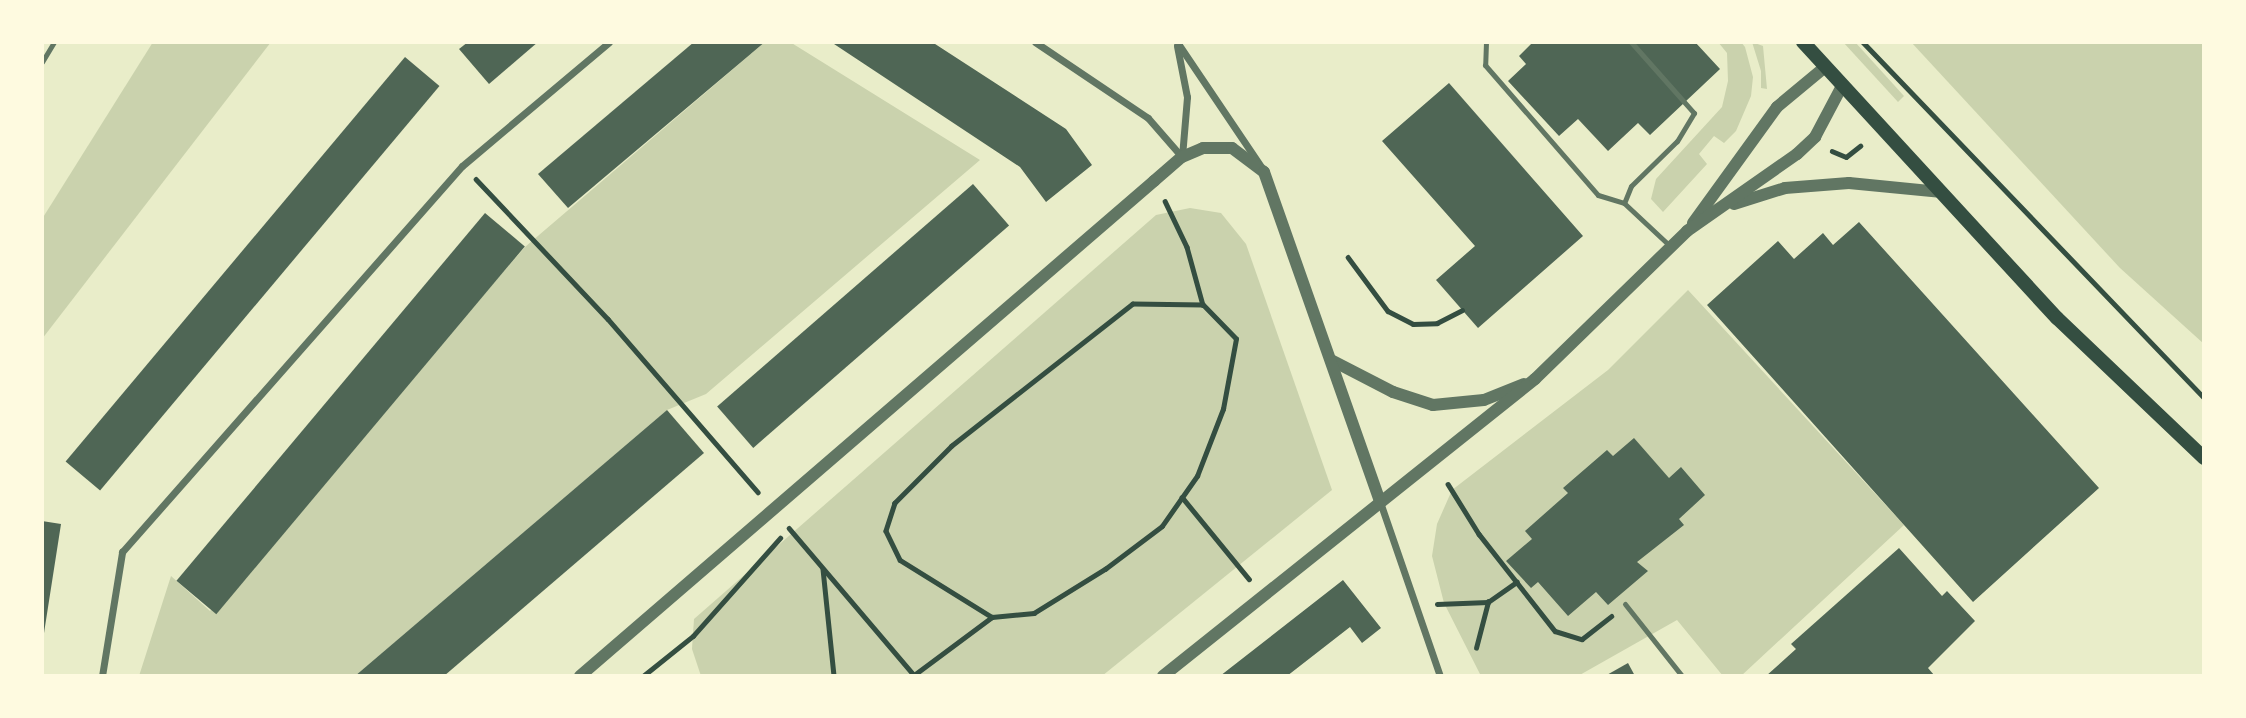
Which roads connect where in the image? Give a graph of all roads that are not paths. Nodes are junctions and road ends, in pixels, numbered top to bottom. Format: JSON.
{"nodes":[{"id":1,"x":54,"y":42,"type":"edge"},
{"id":2,"x":609,"y":42,"type":"edge"},
{"id":3,"x":1035,"y":42,"type":"edge"},
{"id":4,"x":1177,"y":42,"type":"edge"},
{"id":5,"x":1486,"y":42,"type":"edge"},
{"id":6,"x":1631,"y":42,"type":"edge"},
{"id":7,"x":1803,"y":42,"type":"edge"},
{"id":8,"x":42,"y":62,"type":"edge"},
{"id":9,"x":1825,"y":67,"type":"junction"},
{"id":10,"x":1842,"y":86,"type":"junction"},
{"id":11,"x":1182,"y":157,"type":"junction"},
{"id":12,"x":1264,"y":172,"type":"junction"},
{"id":13,"x":1940,"y":192,"type":"junction"},
{"id":14,"x":1624,"y":203,"type":"junction"},
{"id":15,"x":1723,"y":207,"type":"junction"},
{"id":16,"x":1687,"y":231,"type":"junction"},
{"id":17,"x":1670,"y":246,"type":"junction"},
{"id":18,"x":1331,"y":360,"type":"junction"},
{"id":19,"x":1535,"y":379,"type":"junction"},
{"id":20,"x":2204,"y":458,"type":"edge"},
{"id":21,"x":1380,"y":502,"type":"junction"},
{"id":22,"x":1625,"y":604,"type":"road end"},
{"id":23,"x":102,"y":676,"type":"edge"},
{"id":24,"x":580,"y":676,"type":"edge"},
{"id":25,"x":1163,"y":676,"type":"edge"},
{"id":26,"x":1440,"y":676,"type":"edge"},
{"id":27,"x":1682,"y":676,"type":"edge"}],
"edges":[{"from":1,"to":8,"type":"lane"},
{"from":2,"to":23,"type":"street"},
{"from":3,"to":11,"type":"street"},
{"from":4,"to":11,"type":"street"},
{"from":4,"to":12,"type":"street"},
{"from":5,"to":14,"type":"lane"},
{"from":6,"to":14,"type":"lane"},
{"from":7,"to":9,"type":"main road"},
{"from":9,"to":10,"type":"main road"},
{"from":9,"to":16,"type":"street"},
{"from":10,"to":13,"type":"main road"},
{"from":10,"to":15,"type":"street"},
{"from":11,"to":12,"type":"street"},
{"from":11,"to":24,"type":"street"},
{"from":12,"to":18,"type":"street"},
{"from":13,"to":15,"type":"street"},
{"from":13,"to":20,"type":"main road"},
{"from":14,"to":17,"type":"lane"},
{"from":15,"to":16,"type":"street"},
{"from":16,"to":17,"type":"street"},
{"from":17,"to":19,"type":"street"},
{"from":18,"to":19,"type":"street"},
{"from":18,"to":21,"type":"street"},
{"from":19,"to":21,"type":"street"},
{"from":21,"to":25,"type":"street"},
{"from":21,"to":26,"type":"street"},
{"from":22,"to":27,"type":"lane"}]}
